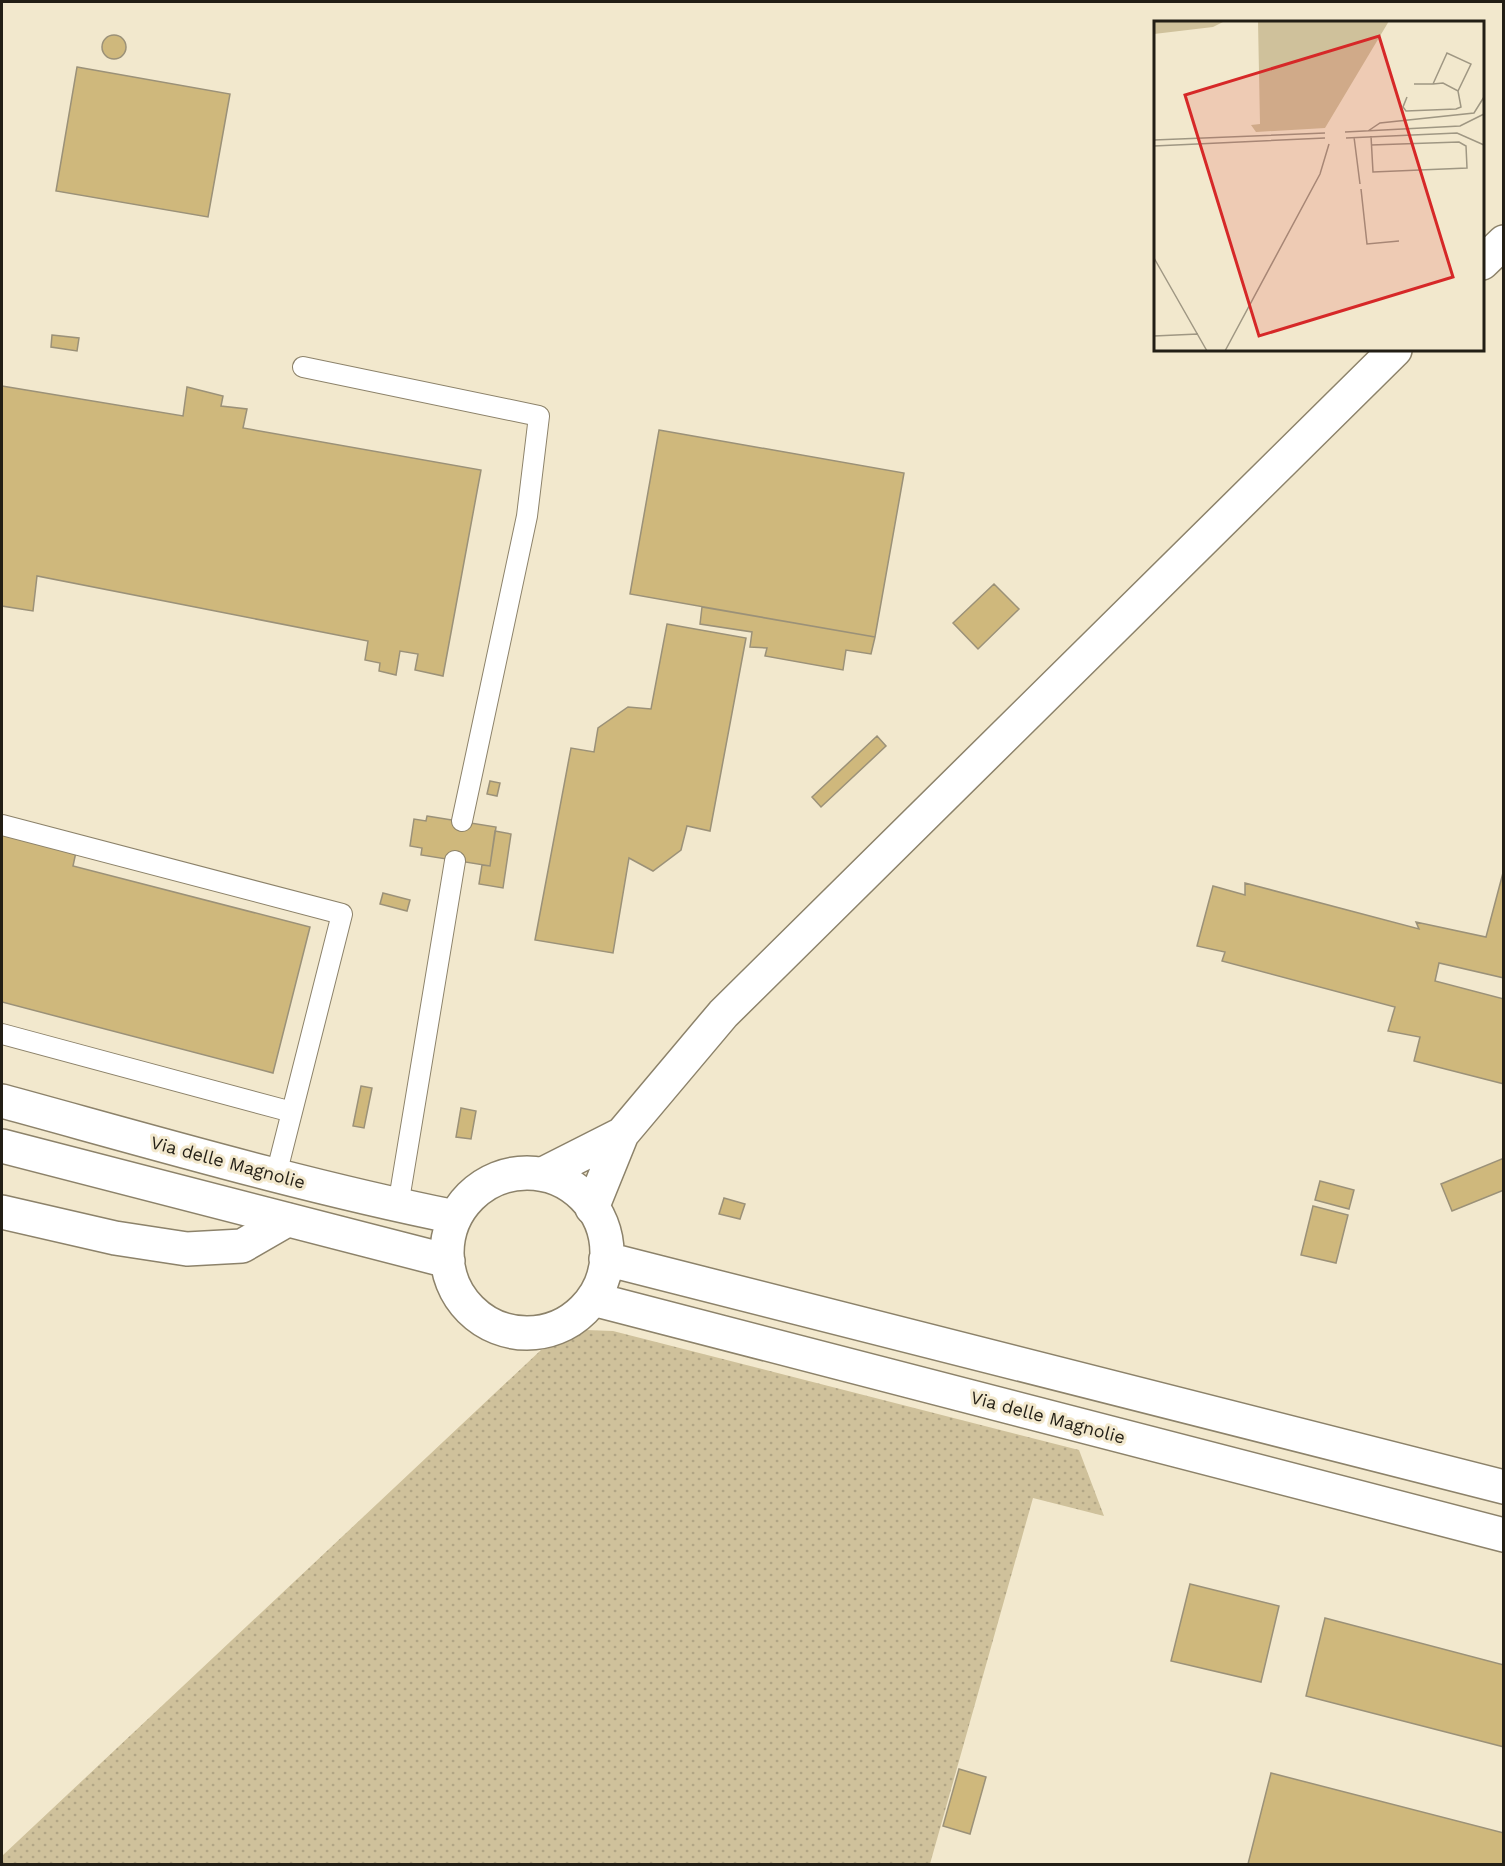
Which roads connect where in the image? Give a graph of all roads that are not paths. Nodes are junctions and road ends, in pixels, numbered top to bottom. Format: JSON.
{"nodes":[{"id":1,"x":1503,"y":242,"type":"edge"},
{"id":2,"x":1484,"y":261,"type":"edge"},
{"id":3,"x":1394,"y":351,"type":"edge"},
{"id":4,"x":303,"y":366,"type":"dead end"},
{"id":5,"x":462,"y":821,"type":"dead end"},
{"id":6,"x":2,"y":825,"type":"edge"},
{"id":7,"x":455,"y":861,"type":"dead end"},
{"id":8,"x":2,"y":1034,"type":"edge"},
{"id":9,"x":2,"y":1101,"type":"edge"},
{"id":10,"x":292,"y":1112,"type":"junction"},
{"id":11,"x":622,"y":1134,"type":"junction"},
{"id":12,"x":2,"y":1146,"type":"edge"},
{"id":13,"x":543,"y":1174,"type":"junction"},
{"id":14,"x":276,"y":1175,"type":"junction"},
{"id":15,"x":398,"y":1206,"type":"junction"},
{"id":16,"x":592,"y":1208,"type":"junction"},
{"id":17,"x":2,"y":1212,"type":"edge"},
{"id":18,"x":455,"y":1217,"type":"junction"},
{"id":19,"x":287,"y":1220,"type":"junction"},
{"id":20,"x":606,"y":1259,"type":"junction"},
{"id":21,"x":448,"y":1261,"type":"junction"},
{"id":22,"x":593,"y":1299,"type":"junction"},
{"id":23,"x":1503,"y":1487,"type":"edge"},
{"id":24,"x":1503,"y":1535,"type":"edge"}],
"edges":[{"from":1,"to":2,"type":"street"},
{"from":3,"to":11,"type":"street"},
{"from":4,"to":5,"type":"lane"},
{"from":6,"to":10,"type":"lane"},
{"from":7,"to":15,"type":"lane"},
{"from":8,"to":10,"type":"lane"},
{"from":9,"to":14,"type":"street","name":"Via delle Magnolie"},
{"from":10,"to":14,"type":"lane"},
{"from":11,"to":13,"type":"street"},
{"from":11,"to":16,"type":"street"},
{"from":12,"to":19,"type":"street"},
{"from":13,"to":16,"type":"street"},
{"from":13,"to":18,"type":"street"},
{"from":14,"to":15,"type":"street","name":"Via delle Magnolie"},
{"from":15,"to":18,"type":"street","name":"Via delle Magnolie"},
{"from":16,"to":20,"type":"street"},
{"from":17,"to":19,"type":"street"},
{"from":18,"to":21,"type":"street"},
{"from":19,"to":21,"type":"street"},
{"from":20,"to":22,"type":"street"},
{"from":20,"to":23,"type":"street"},
{"from":21,"to":22,"type":"street"},
{"from":22,"to":24,"type":"street","name":"Via delle Magnolie"}]}
